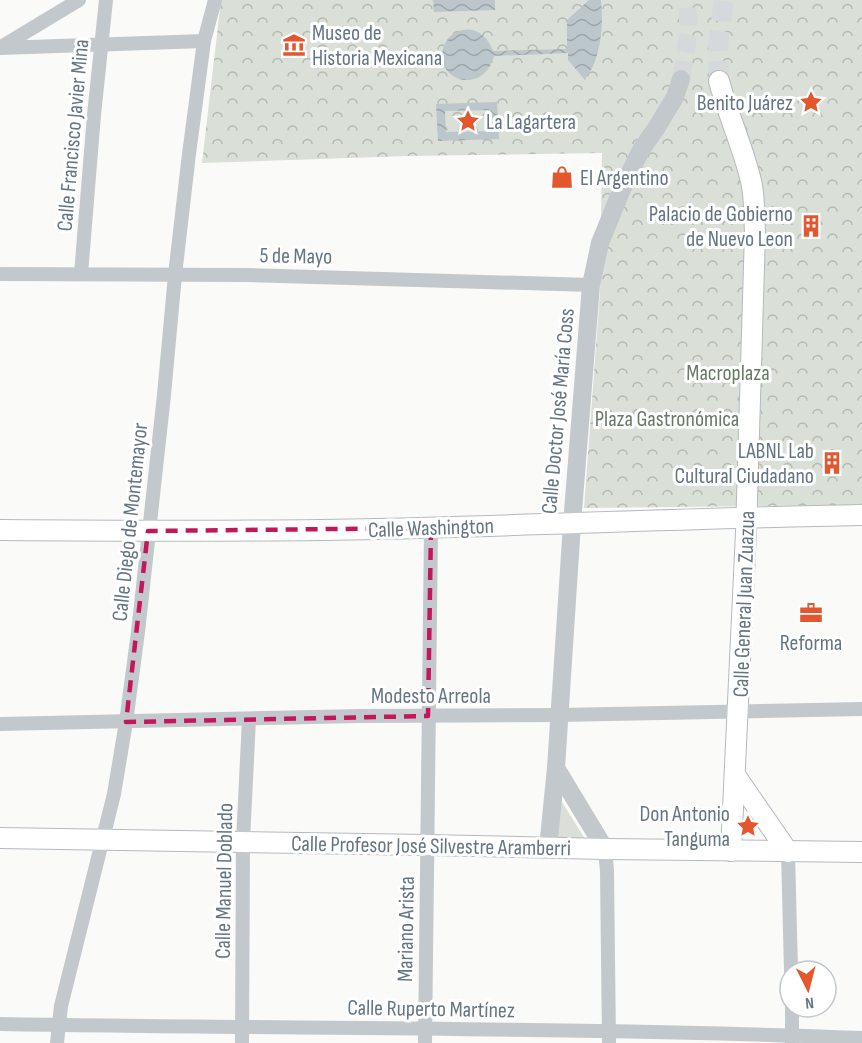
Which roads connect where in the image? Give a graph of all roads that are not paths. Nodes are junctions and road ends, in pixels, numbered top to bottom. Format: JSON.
{"nodes":[{"id":1,"x":79,"y":0,"type":"edge"},
{"id":2,"x":106,"y":0,"type":"edge"},
{"id":3,"x":214,"y":0,"type":"edge"},
{"id":4,"x":204,"y":41,"type":"junction"},
{"id":5,"x":101,"y":44,"type":"junction"},
{"id":6,"x":0,"y":48,"type":"edge"},
{"id":7,"x":681,"y":79,"type":"tunnel mouth"},
{"id":8,"x":719,"y":81,"type":"tunnel mouth"},
{"id":9,"x":0,"y":274,"type":"edge"},
{"id":10,"x":81,"y":274,"type":"junction"},
{"id":11,"x":175,"y":275,"type":"junction"},
{"id":12,"x":591,"y":285,"type":"junction"},
{"id":13,"x":862,"y":515,"type":"edge"},
{"id":14,"x":746,"y":517,"type":"junction"},
{"id":15,"x":572,"y":524,"type":"junction"},
{"id":16,"x":431,"y":528,"type":"junction"},
{"id":17,"x":0,"y":530,"type":"edge"},
{"id":18,"x":148,"y":531,"type":"junction"},
{"id":19,"x":862,"y":709,"type":"edge"},
{"id":20,"x":738,"y":712,"type":"junction"},
{"id":21,"x":560,"y":715,"type":"junction"},
{"id":22,"x":428,"y":716,"type":"junction"},
{"id":23,"x":249,"y":719,"type":"junction"},
{"id":24,"x":126,"y":722,"type":"junction"},
{"id":25,"x":0,"y":724,"type":"edge"},
{"id":26,"x":556,"y":768,"type":"junction"},
{"id":27,"x":735,"y":775,"type":"junction"},
{"id":28,"x":0,"y":838,"type":"edge"},
{"id":29,"x":104,"y":840,"type":"junction"},
{"id":30,"x":243,"y":842,"type":"junction"},
{"id":31,"x":427,"y":845,"type":"junction"},
{"id":32,"x":548,"y":848,"type":"junction"},
{"id":33,"x":605,"y":849,"type":"junction"},
{"id":34,"x":731,"y":851,"type":"junction"},
{"id":35,"x":788,"y":852,"type":"junction"},
{"id":36,"x":862,"y":852,"type":"edge"},
{"id":37,"x":791,"y":959,"type":"edge"},
{"id":38,"x":792,"y":1019,"type":"edge"},
{"id":39,"x":0,"y":1024,"type":"edge"},
{"id":40,"x":59,"y":1025,"type":"junction"},
{"id":41,"x":242,"y":1027,"type":"junction"},
{"id":42,"x":425,"y":1036,"type":"edge"},
{"id":43,"x":609,"y":1038,"type":"edge"},
{"id":44,"x":862,"y":1038,"type":"edge"},
{"id":45,"x":792,"y":1039,"type":"edge"},
{"id":46,"x":57,"y":1043,"type":"edge"},
{"id":47,"x":242,"y":1043,"type":"edge"}],
"edges":[{"from":1,"to":6,"type":"street"},
{"from":2,"to":5,"type":"street","name":"Calle Francisco Javier Mina"},
{"from":3,"to":4,"type":"street","name":"Calle Diego de Montemayor"},
{"from":4,"to":5,"type":"street"},
{"from":4,"to":11,"type":"street","name":"Calle Diego de Montemayor"},
{"from":5,"to":6,"type":"street"},
{"from":5,"to":10,"type":"street","name":"Calle Francisco Javier Mina"},
{"from":7,"to":12,"type":"street","name":"Calle Doctor José María Coss"},
{"from":8,"to":14,"type":"main road","name":"Calle General Juan Zuazua"},
{"from":9,"to":10,"type":"street","name":"5 de Mayo"},
{"from":10,"to":11,"type":"street","name":"5 de Mayo"},
{"from":11,"to":12,"type":"street","name":"5 de Mayo"},
{"from":11,"to":18,"type":"street","name":"Calle Diego de Montemayor"},
{"from":12,"to":15,"type":"street","name":"Calle Doctor José María Coss"},
{"from":13,"to":14,"type":"main road","name":"Calle Washington"},
{"from":14,"to":15,"type":"main road","name":"Calle Washington"},
{"from":14,"to":20,"type":"main road","name":"Calle General Juan Zuazua"},
{"from":15,"to":16,"type":"main road","name":"Calle Washington"},
{"from":15,"to":21,"type":"street","name":"Calle Doctor José María Coss"},
{"from":16,"to":18,"type":"main road","name":"Calle Washington"},
{"from":16,"to":22,"type":"street","name":"Mariano Arista"},
{"from":17,"to":18,"type":"main road","name":"Calle Washington"},
{"from":18,"to":24,"type":"street","name":"Calle Diego de Montemayor"},
{"from":19,"to":20,"type":"street","name":"Modesto Arreola"},
{"from":20,"to":21,"type":"street","name":"Modesto Arreola"},
{"from":20,"to":27,"type":"main road","name":"Calle General Juan Zuazua"},
{"from":21,"to":22,"type":"street","name":"Modesto Arreola"},
{"from":21,"to":26,"type":"street","name":"Calle Doctor José María Coss"},
{"from":22,"to":23,"type":"street","name":"Modesto Arreola"},
{"from":22,"to":31,"type":"street","name":"Mariano Arista"},
{"from":23,"to":24,"type":"street","name":"Modesto Arreola"},
{"from":23,"to":30,"type":"street","name":"Calle Manuel Doblado"},
{"from":24,"to":25,"type":"street","name":"Modesto Arreola"},
{"from":24,"to":29,"type":"street","name":"Calle Diego de Montemayor"},
{"from":26,"to":32,"type":"street","name":"Calle Doctor José María Coss"},
{"from":26,"to":33,"type":"street"},
{"from":27,"to":34,"type":"main road","name":"Calle General Juan Zuazua"},
{"from":27,"to":35,"type":"main road"},
{"from":28,"to":29,"type":"main road","name":"Calle Profesor José Silvestre Aramberri"},
{"from":29,"to":30,"type":"main road","name":"Calle Profesor José Silvestre Aramberri"},
{"from":29,"to":40,"type":"street","name":"Calle Diego de Montemayor"},
{"from":30,"to":31,"type":"main road","name":"Calle Profesor José Silvestre Aramberri"},
{"from":30,"to":41,"type":"street","name":"Calle Manuel Doblado"},
{"from":31,"to":32,"type":"main road","name":"Calle Profesor José Silvestre Aramberri"},
{"from":31,"to":42,"type":"street","name":"Mariano Arista"},
{"from":32,"to":33,"type":"main road","name":"Calle Profesor José Silvestre Aramberri"},
{"from":33,"to":34,"type":"main road","name":"Calle Profesor José Silvestre Aramberri"},
{"from":33,"to":43,"type":"street"},
{"from":34,"to":35,"type":"main road","name":"Calle Profesor José Silvestre Aramberri"},
{"from":35,"to":36,"type":"main road","name":"Calle Profesor José Silvestre Aramberri"},
{"from":35,"to":37,"type":"street"},
{"from":38,"to":45,"type":"street"},
{"from":39,"to":40,"type":"street","name":"Calle Ruperto Martínez"},
{"from":40,"to":41,"type":"street","name":"Calle Ruperto Martínez"},
{"from":40,"to":46,"type":"street","name":"Calle Diego de Montemayor"},
{"from":41,"to":42,"type":"street","name":"Calle Ruperto Martínez"},
{"from":41,"to":47,"type":"street","name":"Calle Manuel Doblado"},
{"from":42,"to":43,"type":"street","name":"Calle Ruperto Martínez"},
{"from":43,"to":45,"type":"street","name":"Calle Ruperto Martínez"},
{"from":44,"to":45,"type":"street","name":"Calle Ruperto Martínez"}]}
